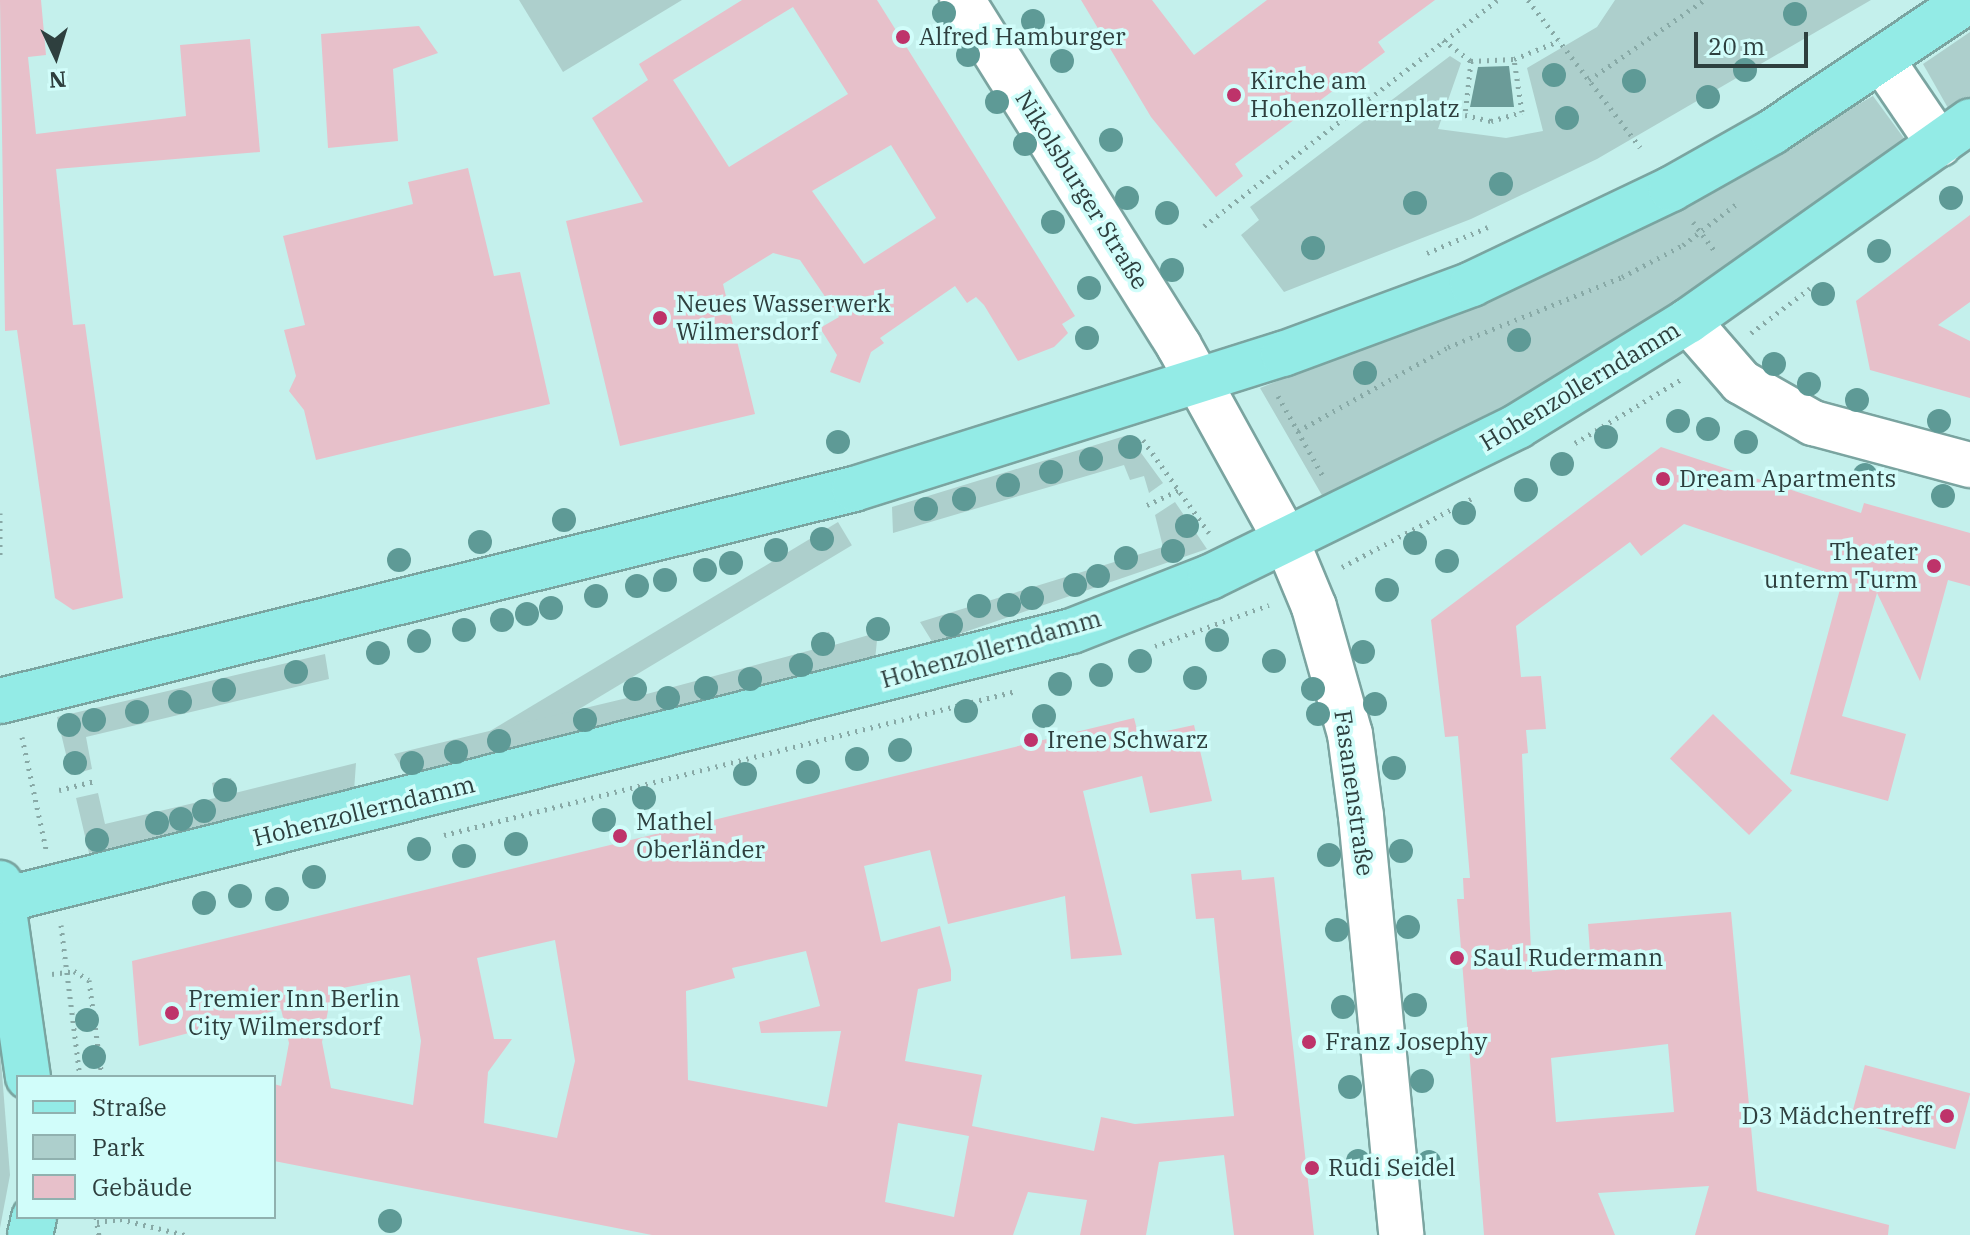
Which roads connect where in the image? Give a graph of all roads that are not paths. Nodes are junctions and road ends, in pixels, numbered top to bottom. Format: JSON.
{"nodes":[{"id":1,"x":962,"y":0,"type":"edge"},
{"id":2,"x":1969,"y":0,"type":"edge"},
{"id":3,"x":1882,"y":60,"type":"junction"},
{"id":4,"x":1954,"y":133,"type":"edge"},
{"id":5,"x":1688,"y":321,"type":"junction"},
{"id":6,"x":1198,"y":381,"type":"junction"},
{"id":7,"x":1970,"y":465,"type":"edge"},
{"id":8,"x":1287,"y":542,"type":"junction"},
{"id":9,"x":10,"y":713,"type":"edge"},
{"id":10,"x":1,"y":895,"type":"edge"},
{"id":11,"x":28,"y":1075,"type":"edge"},
{"id":12,"x":1401,"y":1235,"type":"edge"}],
"edges":[{"from":1,"to":6,"type":"street","name":"Nikolsburger Straße"},
{"from":2,"to":3,"type":"main road"},
{"from":3,"to":4,"type":"street"},
{"from":3,"to":6,"type":"main road"},
{"from":4,"to":5,"type":"main road","name":"Hohenzollerndamm"},
{"from":5,"to":7,"type":"street"},
{"from":5,"to":8,"type":"main road","name":"Hohenzollerndamm"},
{"from":6,"to":8,"type":"street","name":"Fasanenstraße"},
{"from":6,"to":9,"type":"main road"},
{"from":8,"to":10,"type":"main road","name":"Hohenzollerndamm"},
{"from":8,"to":12,"type":"street","name":"Fasanenstraße"},
{"from":10,"to":11,"type":"main road"}]}
